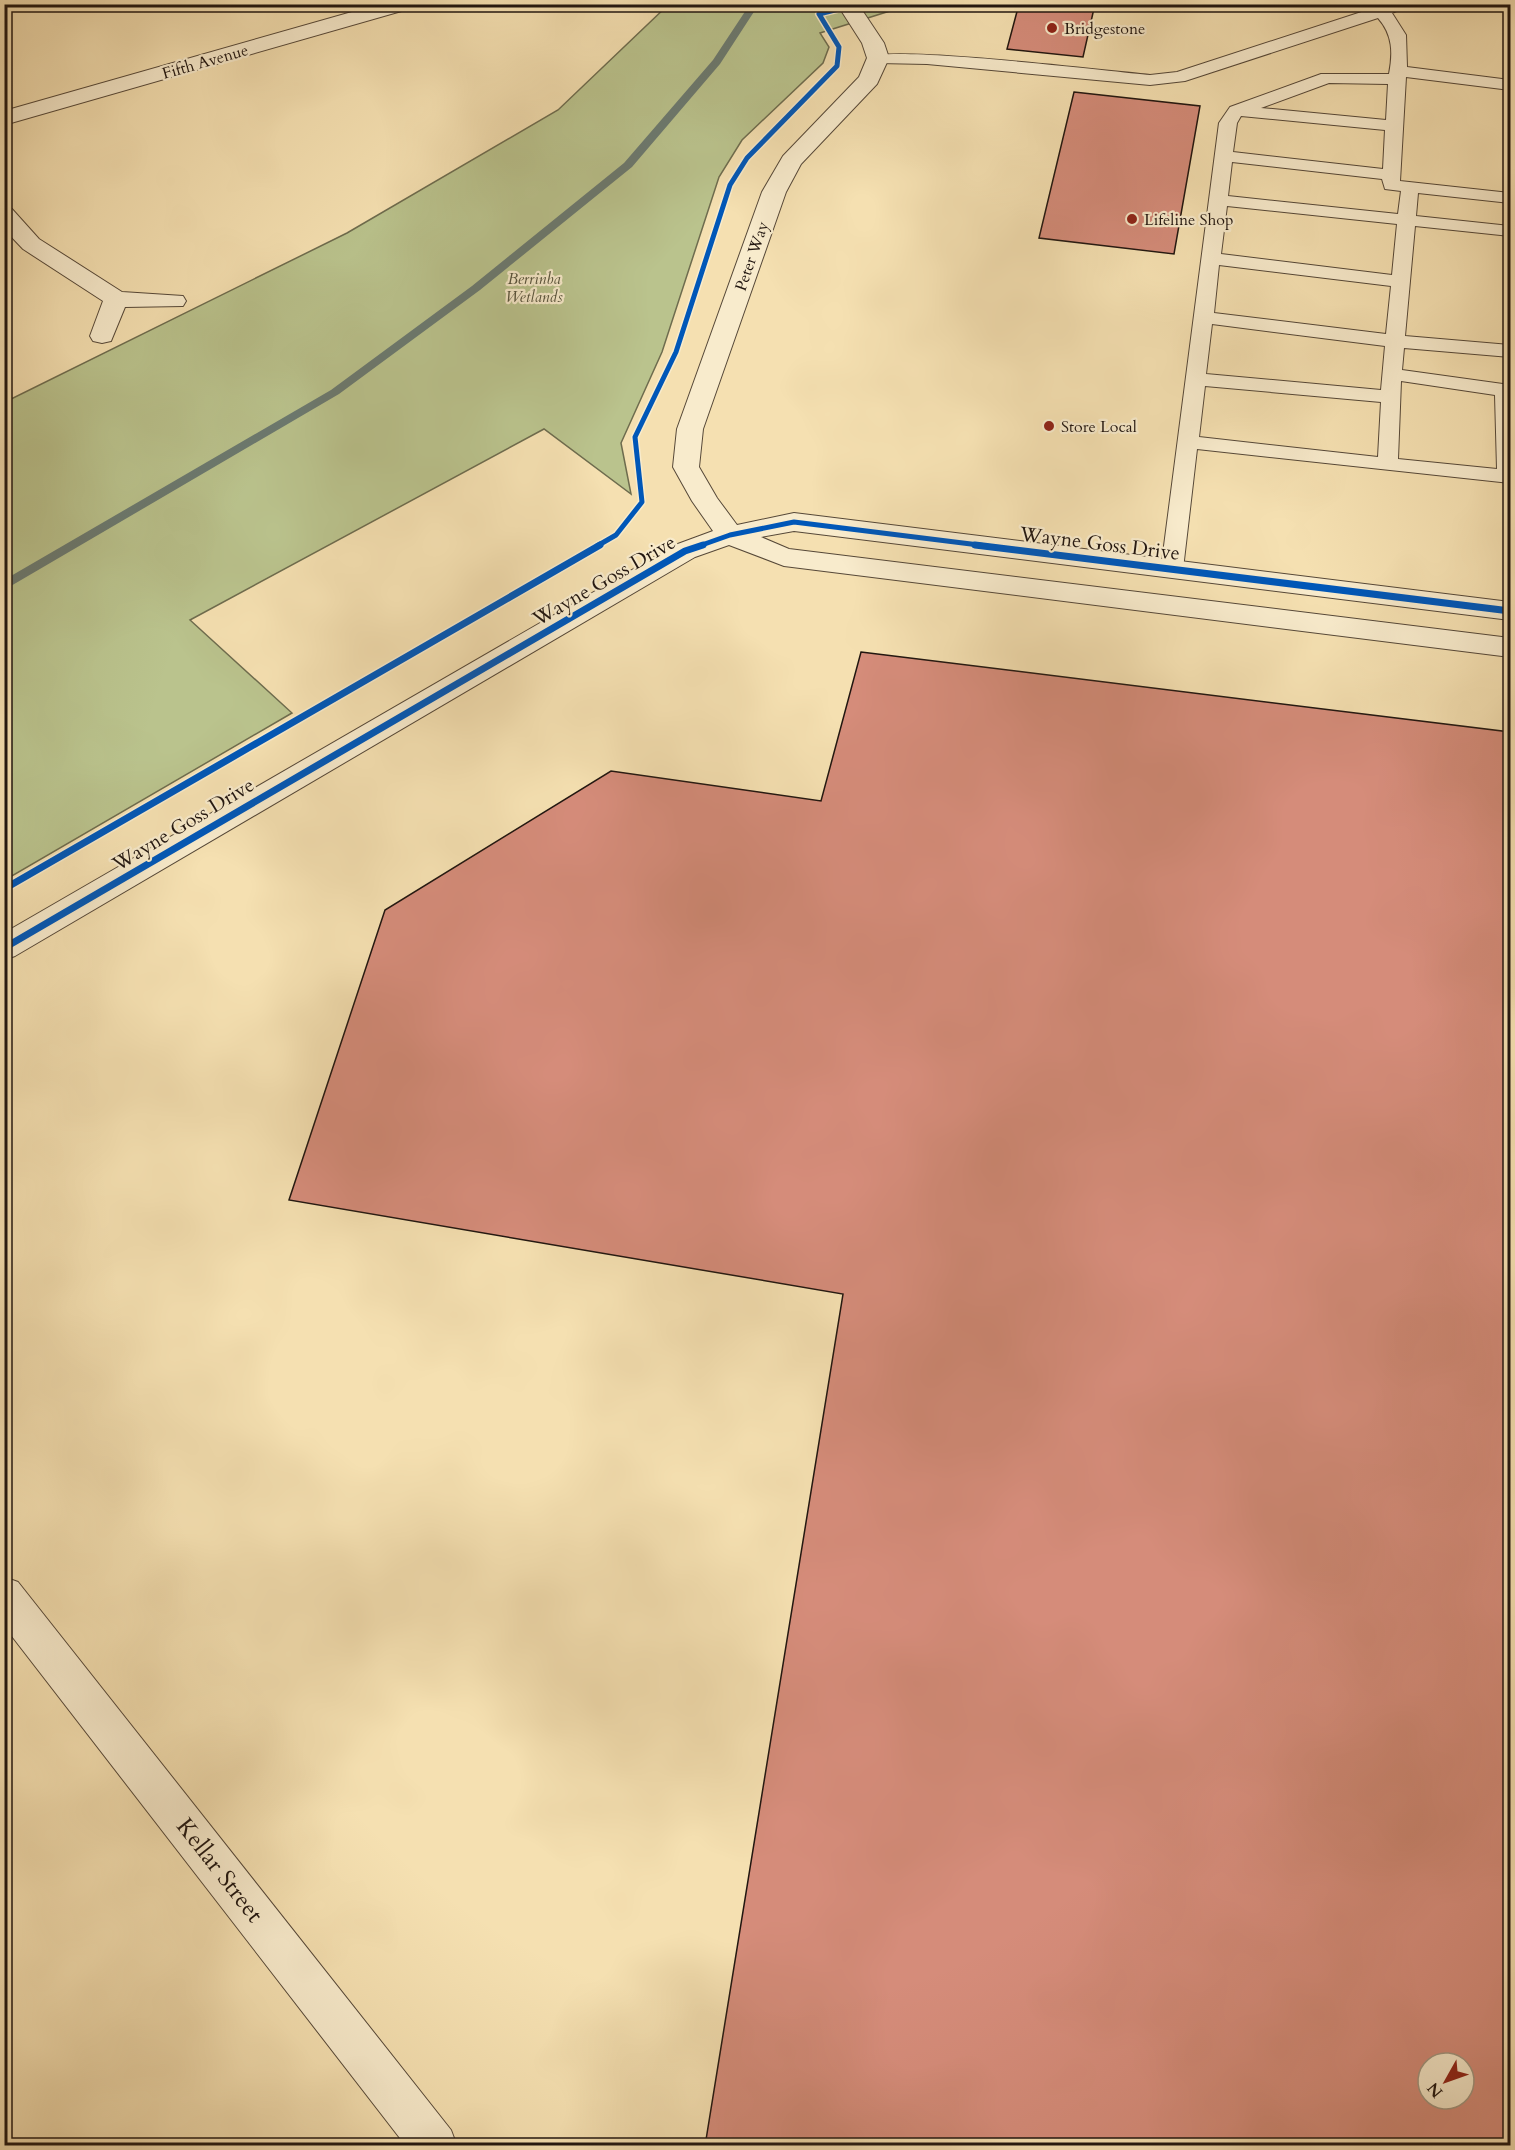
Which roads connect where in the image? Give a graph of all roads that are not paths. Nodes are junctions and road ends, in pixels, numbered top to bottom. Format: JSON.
{"nodes":[{"id":1,"x":405,"y":4,"type":"edge"},
{"id":2,"x":847,"y":4,"type":"edge"},
{"id":3,"x":1404,"y":4,"type":"edge"},
{"id":4,"x":1382,"y":12,"type":"junction"},
{"id":5,"x":879,"y":58,"type":"junction"},
{"id":6,"x":1398,"y":75,"type":"junction"},
{"id":7,"x":1510,"y":85,"type":"edge"},
{"id":8,"x":1236,"y":111,"type":"junction"},
{"id":9,"x":4,"y":118,"type":"edge"},
{"id":10,"x":1394,"y":126,"type":"junction"},
{"id":11,"x":1224,"y":156,"type":"junction"},
{"id":12,"x":1392,"y":175,"type":"junction"},
{"id":13,"x":1410,"y":187,"type":"junction"},
{"id":14,"x":1510,"y":198,"type":"edge"},
{"id":15,"x":1218,"y":200,"type":"junction"},
{"id":16,"x":4,"y":214,"type":"edge"},
{"id":17,"x":1406,"y":220,"type":"junction"},
{"id":18,"x":1510,"y":231,"type":"edge"},
{"id":19,"x":1211,"y":258,"type":"junction"},
{"id":20,"x":1399,"y":281,"type":"junction"},
{"id":21,"x":116,"y":298,"type":"junction"},
{"id":22,"x":174,"y":300,"type":"dead end"},
{"id":23,"x":1204,"y":317,"type":"junction"},
{"id":24,"x":102,"y":336,"type":"dead end"},
{"id":25,"x":1394,"y":341,"type":"junction"},
{"id":26,"x":1510,"y":351,"type":"edge"},
{"id":27,"x":1392,"y":374,"type":"junction"},
{"id":28,"x":1197,"y":379,"type":"junction"},
{"id":29,"x":1390,"y":397,"type":"junction"},
{"id":30,"x":1188,"y":441,"type":"junction"},
{"id":31,"x":1388,"y":464,"type":"junction"},
{"id":32,"x":730,"y":535,"type":"junction"},
{"id":33,"x":1172,"y":569,"type":"junction"},
{"id":34,"x":1510,"y":611,"type":"edge"},
{"id":35,"x":1510,"y":648,"type":"edge"},
{"id":36,"x":4,"y":948,"type":"edge"},
{"id":37,"x":4,"y":1595,"type":"edge"},
{"id":38,"x":435,"y":2145,"type":"edge"}],
"edges":[{"from":1,"to":9,"type":"street","name":"Fifth Avenue"},
{"from":2,"to":5,"type":"street"},
{"from":3,"to":4,"type":"lane"},
{"from":4,"to":5,"type":"lane"},
{"from":4,"to":6,"type":"lane"},
{"from":5,"to":32,"type":"street","name":"Peter Way"},
{"from":6,"to":7,"type":"lane"},
{"from":6,"to":8,"type":"lane"},
{"from":6,"to":10,"type":"lane"},
{"from":8,"to":10,"type":"lane"},
{"from":8,"to":11,"type":"lane"},
{"from":10,"to":12,"type":"lane"},
{"from":11,"to":12,"type":"lane"},
{"from":11,"to":15,"type":"lane"},
{"from":12,"to":13,"type":"lane"},
{"from":13,"to":14,"type":"lane"},
{"from":13,"to":17,"type":"lane"},
{"from":15,"to":17,"type":"lane"},
{"from":15,"to":19,"type":"lane"},
{"from":16,"to":21,"type":"street"},
{"from":17,"to":18,"type":"lane"},
{"from":17,"to":20,"type":"lane"},
{"from":19,"to":20,"type":"lane"},
{"from":19,"to":23,"type":"lane"},
{"from":20,"to":25,"type":"lane"},
{"from":21,"to":22,"type":"street"},
{"from":21,"to":24,"type":"street"},
{"from":23,"to":25,"type":"lane"},
{"from":23,"to":28,"type":"lane"},
{"from":25,"to":26,"type":"lane"},
{"from":25,"to":27,"type":"lane"},
{"from":27,"to":29,"type":"lane"},
{"from":27,"to":31,"type":"lane"},
{"from":28,"to":29,"type":"lane"},
{"from":28,"to":30,"type":"lane"},
{"from":29,"to":31,"type":"lane"},
{"from":30,"to":31,"type":"lane"},
{"from":30,"to":33,"type":"lane"},
{"from":32,"to":33,"type":"street","name":"Wayne Goss Drive"},
{"from":32,"to":35,"type":"street"},
{"from":32,"to":36,"type":"street","name":"Wayne Goss Drive"},
{"from":33,"to":34,"type":"street","name":"Wayne Goss Drive"},
{"from":37,"to":38,"type":"street","name":"Kellar Street"}]}
